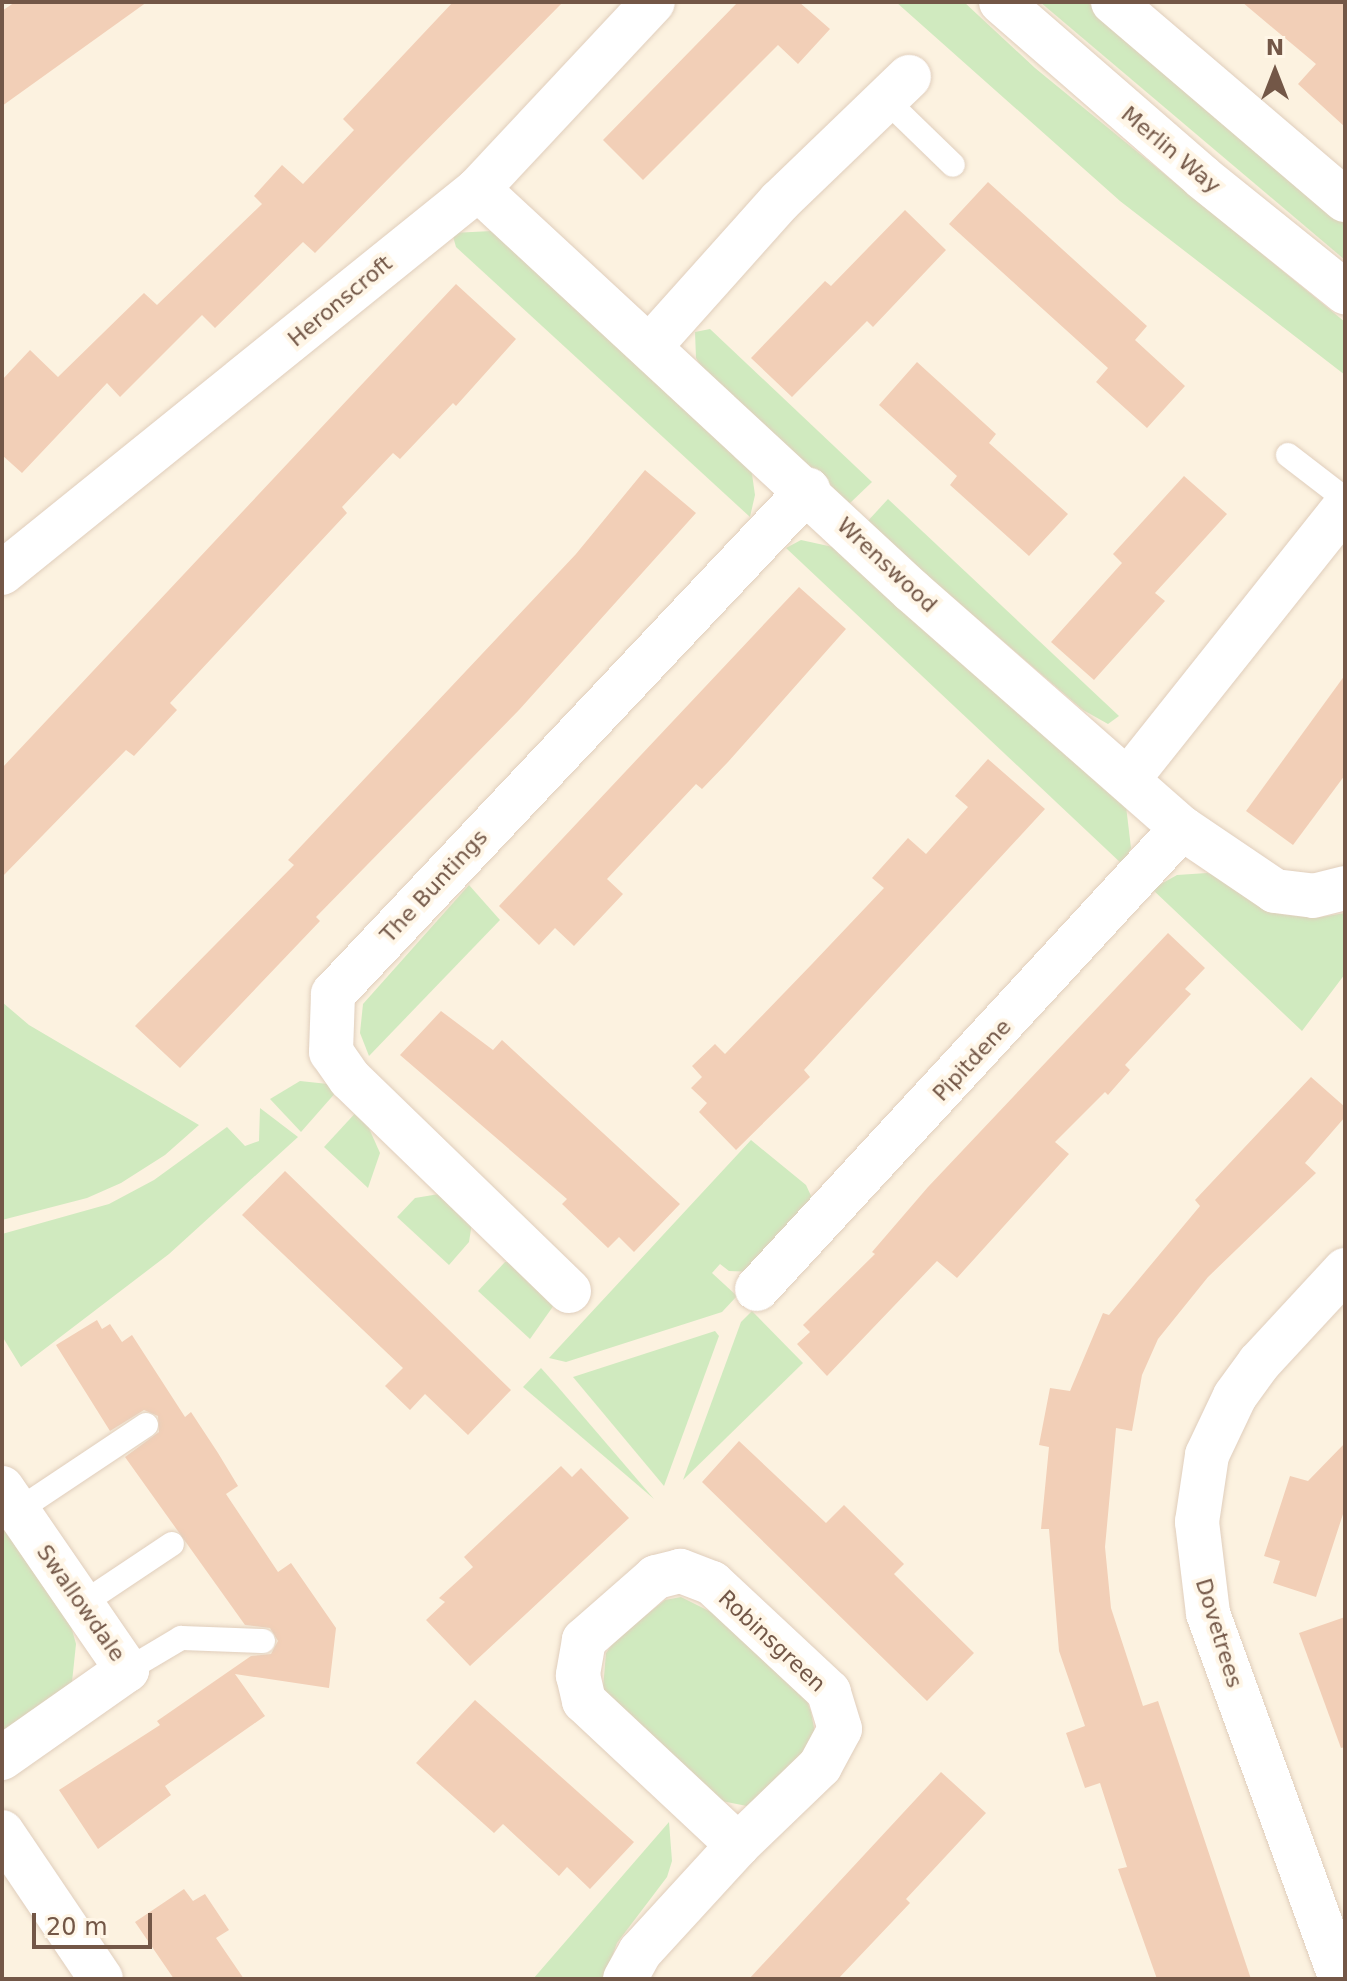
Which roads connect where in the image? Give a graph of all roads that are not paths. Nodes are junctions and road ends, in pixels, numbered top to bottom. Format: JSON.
{"nodes":[{"id":1,"x":653,"y":2,"type":"edge"},
{"id":2,"x":1001,"y":2,"type":"edge"},
{"id":3,"x":1113,"y":2,"type":"edge"},
{"id":4,"x":897,"y":88,"type":"joint"},
{"id":5,"x":953,"y":165,"type":"dead end"},
{"id":6,"x":478,"y":189,"type":"junction"},
{"id":7,"x":1345,"y":200,"type":"edge"},
{"id":8,"x":1345,"y":292,"type":"edge"},
{"id":9,"x":652,"y":344,"type":"junction"},
{"id":10,"x":1288,"y":455,"type":"dead end"},
{"id":11,"x":808,"y":490,"type":"junction"},
{"id":12,"x":1345,"y":499,"type":"edge"},
{"id":13,"x":1345,"y":506,"type":"edge"},
{"id":14,"x":2,"y":573,"type":"edge"},
{"id":15,"x":1129,"y":778,"type":"junction"},
{"id":16,"x":1182,"y":828,"type":"junction"},
{"id":17,"x":1345,"y":888,"type":"edge"},
{"id":18,"x":1345,"y":1270,"type":"edge"},
{"id":19,"x":757,"y":1289,"type":"dead end"},
{"id":20,"x":569,"y":1291,"type":"dead end"},
{"id":21,"x":146,"y":1425,"type":"dead end"},
{"id":22,"x":10,"y":1500,"type":"edge"},
{"id":23,"x":172,"y":1544,"type":"dead end"},
{"id":24,"x":82,"y":1604,"type":"junction"},
{"id":25,"x":263,"y":1641,"type":"dead end"},
{"id":26,"x":127,"y":1670,"type":"junction"},
{"id":27,"x":2,"y":1758,"type":"edge"},
{"id":28,"x":2,"y":1832,"type":"edge"},
{"id":29,"x":738,"y":1845,"type":"junction"},
{"id":30,"x":101,"y":1979,"type":"edge"},
{"id":31,"x":625,"y":1979,"type":"edge"},
{"id":32,"x":1341,"y":1979,"type":"edge"}],
"edges":[{"from":1,"to":6,"type":"street","name":"Heronscroft"},
{"from":2,"to":8,"type":"street","name":"Merlin Way"},
{"from":3,"to":7,"type":"street"},
{"from":4,"to":5,"type":"lane"},
{"from":4,"to":9,"type":"street"},
{"from":6,"to":9,"type":"street","name":"Wrenswood"},
{"from":6,"to":14,"type":"street","name":"Heronscroft"},
{"from":9,"to":11,"type":"street","name":"Wrenswood"},
{"from":10,"to":12,"type":"lane"},
{"from":11,"to":15,"type":"street","name":"Wrenswood"},
{"from":11,"to":20,"type":"street","name":"The Buntings"},
{"from":13,"to":15,"type":"street"},
{"from":15,"to":16,"type":"street","name":"Wrenswood"},
{"from":16,"to":17,"type":"street","name":"Wrenswood"},
{"from":16,"to":19,"type":"street","name":"Pipitdene"},
{"from":18,"to":32,"type":"street","name":"Dovetrees"},
{"from":21,"to":22,"type":"lane"},
{"from":22,"to":24,"type":"street","name":"Swallowdale"},
{"from":23,"to":24,"type":"lane"},
{"from":24,"to":26,"type":"street","name":"Swallowdale"},
{"from":25,"to":26,"type":"lane"},
{"from":26,"to":27,"type":"street","name":"Swallowdale"},
{"from":28,"to":30,"type":"street"},
{"from":29,"to":29,"type":"street","name":"Robinsgreen"},
{"from":29,"to":31,"type":"street","name":"Robinsgreen"}]}
